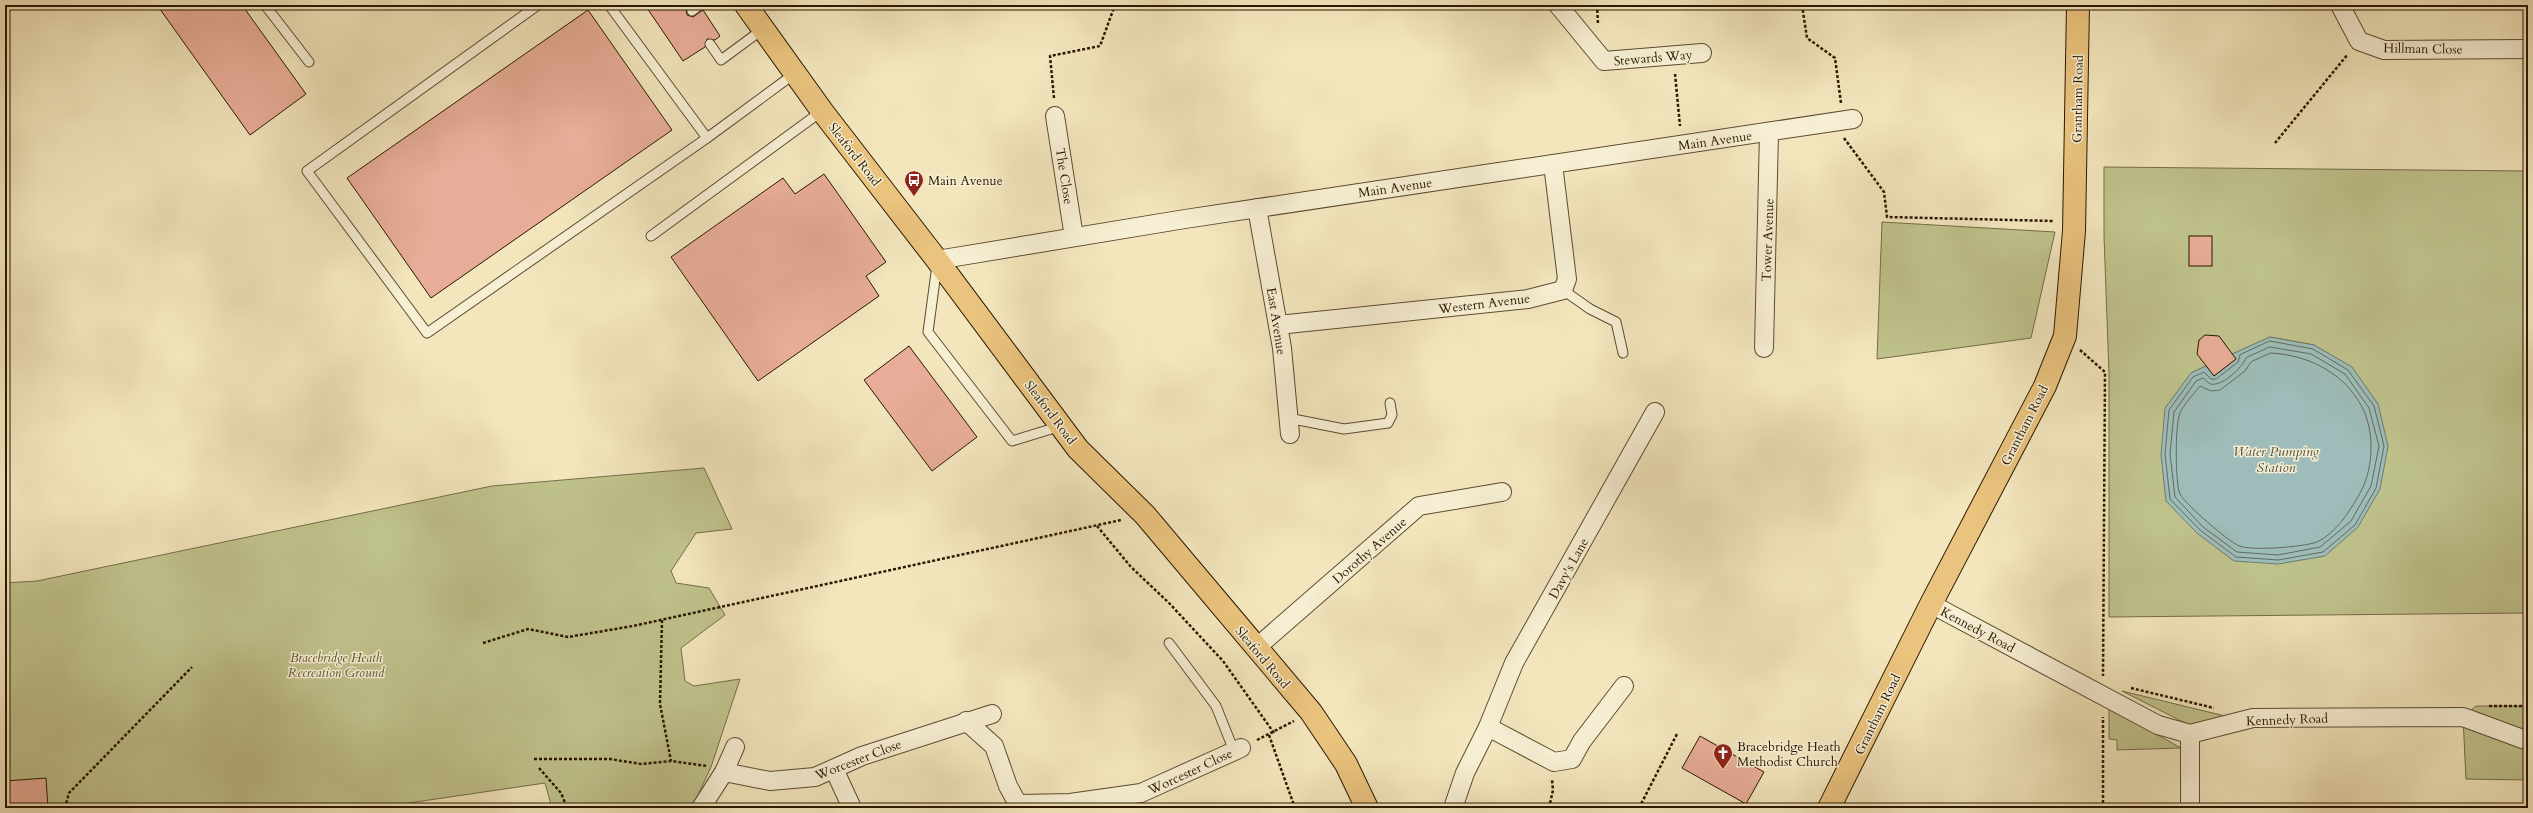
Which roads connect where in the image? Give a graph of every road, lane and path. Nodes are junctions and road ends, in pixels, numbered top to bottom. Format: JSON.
{"nodes":[{"id":1,"x":265,"y":5,"type":"edge"},
{"id":2,"x":538,"y":5,"type":"edge"},
{"id":3,"x":609,"y":5,"type":"edge"},
{"id":4,"x":700,"y":5,"type":"edge"},
{"id":5,"x":746,"y":5,"type":"edge"},
{"id":6,"x":1115,"y":5,"type":"edge"},
{"id":7,"x":1558,"y":5,"type":"edge"},
{"id":8,"x":1802,"y":5,"type":"edge"},
{"id":9,"x":2078,"y":5,"type":"edge"},
{"id":10,"x":2340,"y":5,"type":"edge"},
{"id":11,"x":692,"y":11,"type":"dead end"},
{"id":12,"x":763,"y":29,"type":"junction"},
{"id":13,"x":710,"y":44,"type":"dead end"},
{"id":14,"x":2528,"y":49,"type":"edge"},
{"id":15,"x":1702,"y":53,"type":"dead end"},
{"id":16,"x":1673,"y":55,"type":"junction"},
{"id":17,"x":309,"y":62,"type":"dead end"},
{"id":18,"x":2335,"y":69,"type":"dead end"},
{"id":19,"x":794,"y":74,"type":"junction"},
{"id":20,"x":822,"y":111,"type":"junction"},
{"id":21,"x":1055,"y":116,"type":"joint"},
{"id":22,"x":1843,"y":121,"type":"junction"},
{"id":23,"x":1770,"y":132,"type":"junction"},
{"id":24,"x":707,"y":138,"type":"junction"},
{"id":25,"x":2275,"y":143,"type":"dead end"},
{"id":26,"x":1682,"y":144,"type":"junction"},
{"id":27,"x":1553,"y":164,"type":"junction"},
{"id":28,"x":1257,"y":208,"type":"junction"},
{"id":29,"x":2075,"y":222,"type":"junction"},
{"id":30,"x":651,"y":236,"type":"dead end"},
{"id":31,"x":1074,"y":237,"type":"junction"},
{"id":32,"x":937,"y":260,"type":"junction"},
{"id":33,"x":1563,"y":290,"type":"junction"},
{"id":34,"x":1278,"y":325,"type":"junction"},
{"id":35,"x":2065,"y":336,"type":"junction"},
{"id":36,"x":1764,"y":348,"type":"dead end"},
{"id":37,"x":1623,"y":353,"type":"dead end"},
{"id":38,"x":1390,"y":403,"type":"dead end"},
{"id":39,"x":1656,"y":412,"type":"dead end"},
{"id":40,"x":1061,"y":426,"type":"junction"},
{"id":41,"x":1289,"y":426,"type":"joint"},
{"id":42,"x":1502,"y":492,"type":"dead end"},
{"id":43,"x":1145,"y":516,"type":"junction"},
{"id":44,"x":1098,"y":526,"type":"junction"},
{"id":45,"x":1931,"y":604,"type":"junction"},
{"id":46,"x":662,"y":620,"type":"junction"},
{"id":47,"x":483,"y":643,"type":"dead end"},
{"id":48,"x":1169,"y":643,"type":"dead end"},
{"id":49,"x":1256,"y":648,"type":"junction"},
{"id":50,"x":192,"y":667,"type":"dead end"},
{"id":51,"x":1624,"y":686,"type":"dead end"},
{"id":52,"x":2103,"y":696,"type":"junction"},
{"id":53,"x":2215,"y":709,"type":"dead end"},
{"id":54,"x":1311,"y":712,"type":"junction"},
{"id":55,"x":992,"y":714,"type":"dead end"},
{"id":56,"x":966,"y":721,"type":"junction"},
{"id":57,"x":1488,"y":727,"type":"junction"},
{"id":58,"x":1274,"y":733,"type":"junction"},
{"id":59,"x":1677,"y":734,"type":"dead end"},
{"id":60,"x":2190,"y":734,"type":"junction"},
{"id":61,"x":1269,"y":735,"type":"junction"},
{"id":62,"x":2528,"y":741,"type":"edge"},
{"id":63,"x":735,"y":747,"type":"dead end"},
{"id":64,"x":1237,"y":749,"type":"junction"},
{"id":65,"x":534,"y":759,"type":"dead end"},
{"id":66,"x":1549,"y":759,"type":"junction"},
{"id":67,"x":671,"y":761,"type":"junction"},
{"id":68,"x":538,"y":768,"type":"dead end"},
{"id":69,"x":718,"y":769,"type":"junction"},
{"id":70,"x":834,"y":769,"type":"junction"},
{"id":71,"x":1020,"y":806,"type":"edge"},
{"id":72,"x":65,"y":808,"type":"edge"},
{"id":73,"x":567,"y":808,"type":"edge"},
{"id":74,"x":701,"y":808,"type":"edge"},
{"id":75,"x":852,"y":808,"type":"edge"},
{"id":76,"x":1295,"y":808,"type":"edge"},
{"id":77,"x":1367,"y":808,"type":"edge"},
{"id":78,"x":1453,"y":808,"type":"edge"},
{"id":79,"x":1549,"y":808,"type":"edge"},
{"id":80,"x":1639,"y":808,"type":"edge"},
{"id":81,"x":1829,"y":808,"type":"edge"},
{"id":82,"x":2103,"y":808,"type":"edge"},
{"id":83,"x":2190,"y":808,"type":"edge"}],
"edges":[{"from":1,"to":17,"type":"lane"},
{"from":2,"to":24,"type":"lane"},
{"from":3,"to":24,"type":"lane"},
{"from":4,"to":11,"type":"lane"},
{"from":5,"to":12,"type":"main road","name":"Sleaford Road"},
{"from":6,"to":21,"type":"path"},
{"from":7,"to":16,"type":"street","name":"Stewards Way"},
{"from":8,"to":22,"type":"path"},
{"from":9,"to":29,"type":"main road","name":"Grantham Road"},
{"from":10,"to":14,"type":"street","name":"Hillman Close"},
{"from":12,"to":13,"type":"lane"},
{"from":12,"to":19,"type":"main road","name":"Sleaford Road"},
{"from":15,"to":16,"type":"street","name":"Stewards Way"},
{"from":16,"to":26,"type":"path"},
{"from":18,"to":25,"type":"path"},
{"from":19,"to":20,"type":"main road","name":"Sleaford Road"},
{"from":19,"to":24,"type":"lane"},
{"from":20,"to":30,"type":"lane"},
{"from":20,"to":32,"type":"main road","name":"Sleaford Road"},
{"from":21,"to":31,"type":"street","name":"The Close"},
{"from":22,"to":23,"type":"street","name":"Main Avenue"},
{"from":22,"to":29,"type":"path"},
{"from":23,"to":26,"type":"street","name":"Main Avenue"},
{"from":23,"to":36,"type":"street","name":"Tower Avenue"},
{"from":26,"to":27,"type":"street","name":"Main Avenue"},
{"from":27,"to":28,"type":"street","name":"Main Avenue"},
{"from":27,"to":33,"type":"street"},
{"from":28,"to":31,"type":"street","name":"Main Avenue"},
{"from":28,"to":34,"type":"street","name":"East Avenue"},
{"from":29,"to":35,"type":"main road","name":"Grantham Road"},
{"from":31,"to":32,"type":"street","name":"Main Avenue"},
{"from":32,"to":40,"type":"main road","name":"Sleaford Road"},
{"from":32,"to":40,"type":"lane"},
{"from":33,"to":34,"type":"street","name":"Western Avenue"},
{"from":33,"to":37,"type":"lane"},
{"from":34,"to":41,"type":"street","name":"East Avenue"},
{"from":35,"to":45,"type":"main road","name":"Grantham Road"},
{"from":35,"to":52,"type":"path"},
{"from":38,"to":41,"type":"lane"},
{"from":39,"to":57,"type":"street","name":"Davy's Lane"},
{"from":40,"to":43,"type":"main road","name":"Sleaford Road"},
{"from":42,"to":49,"type":"street","name":"Dorothy Avenue"},
{"from":43,"to":44,"type":"path"},
{"from":43,"to":49,"type":"main road","name":"Sleaford Road"},
{"from":44,"to":46,"type":"path"},
{"from":44,"to":58,"type":"path"},
{"from":45,"to":52,"type":"street","name":"Kennedy Road"},
{"from":45,"to":81,"type":"main road","name":"Grantham Road"},
{"from":46,"to":47,"type":"path"},
{"from":46,"to":67,"type":"path"},
{"from":48,"to":64,"type":"lane"},
{"from":49,"to":54,"type":"main road","name":"Sleaford Road"},
{"from":50,"to":72,"type":"path"},
{"from":51,"to":66,"type":"street"},
{"from":52,"to":53,"type":"path"},
{"from":52,"to":60,"type":"street","name":"Kennedy Road"},
{"from":52,"to":82,"type":"path"},
{"from":54,"to":58,"type":"path"},
{"from":54,"to":77,"type":"main road","name":"Sleaford Road"},
{"from":55,"to":56,"type":"street","name":"Worcester Close"},
{"from":56,"to":70,"type":"street","name":"Worcester Close"},
{"from":56,"to":71,"type":"street","name":"Worcester Close"},
{"from":57,"to":66,"type":"street"},
{"from":57,"to":78,"type":"street","name":"Davy's Lane"},
{"from":58,"to":61,"type":"path"},
{"from":59,"to":80,"type":"path"},
{"from":60,"to":62,"type":"street","name":"Kennedy Road"},
{"from":60,"to":83,"type":"street"},
{"from":61,"to":64,"type":"path"},
{"from":61,"to":76,"type":"path"},
{"from":63,"to":69,"type":"street"},
{"from":64,"to":71,"type":"street","name":"Worcester Close"},
{"from":65,"to":67,"type":"path"},
{"from":66,"to":79,"type":"path"},
{"from":67,"to":69,"type":"path"},
{"from":68,"to":73,"type":"path"},
{"from":69,"to":70,"type":"street","name":"Worcester Close"},
{"from":69,"to":74,"type":"street"},
{"from":70,"to":75,"type":"street"}]}
